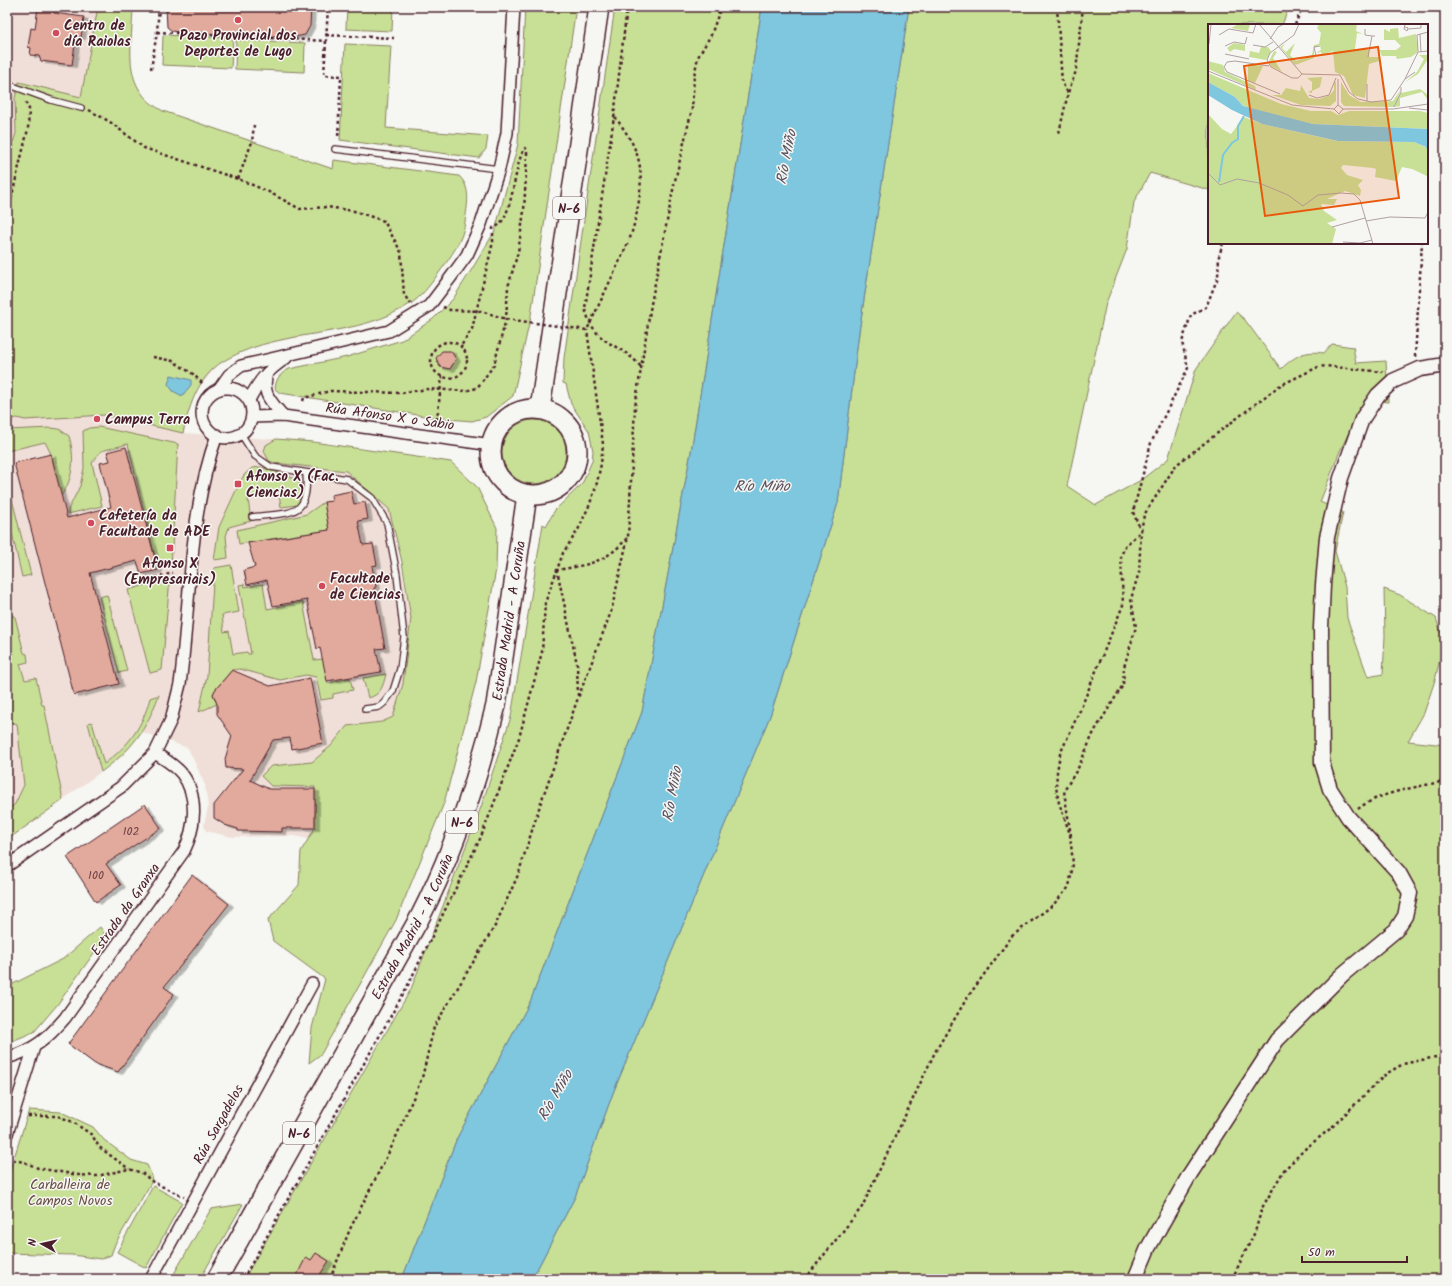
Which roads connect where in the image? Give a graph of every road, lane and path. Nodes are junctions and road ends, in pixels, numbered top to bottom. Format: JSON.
{"nodes":[{"id":1,"x":159,"y":7,"type":"edge"},
{"id":2,"x":328,"y":7,"type":"edge"},
{"id":3,"x":514,"y":7,"type":"edge"},
{"id":4,"x":599,"y":7,"type":"edge"},
{"id":5,"x":627,"y":7,"type":"edge"},
{"id":6,"x":721,"y":7,"type":"edge"},
{"id":7,"x":1057,"y":7,"type":"edge"},
{"id":8,"x":1083,"y":7,"type":"edge"},
{"id":9,"x":1302,"y":7,"type":"edge"},
{"id":10,"x":1295,"y":24,"type":"edge"},
{"id":11,"x":157,"y":32,"type":"junction"},
{"id":12,"x":326,"y":35,"type":"junction"},
{"id":13,"x":394,"y":38,"type":"dead end"},
{"id":14,"x":326,"y":41,"type":"junction"},
{"id":15,"x":151,"y":70,"type":"dead end"},
{"id":16,"x":7,"y":84,"type":"edge"},
{"id":17,"x":17,"y":88,"type":"junction"},
{"id":18,"x":1068,"y":93,"type":"junction"},
{"id":19,"x":81,"y":108,"type":"joint"},
{"id":20,"x":614,"y":117,"type":"junction"},
{"id":21,"x":254,"y":125,"type":"dead end"},
{"id":22,"x":1059,"y":133,"type":"dead end"},
{"id":23,"x":338,"y":138,"type":"dead end"},
{"id":24,"x":335,"y":149,"type":"dead end"},
{"id":25,"x":499,"y":169,"type":"junction"},
{"id":26,"x":238,"y":179,"type":"junction"},
{"id":27,"x":7,"y":216,"type":"edge"},
{"id":28,"x":1222,"y":244,"type":"edge"},
{"id":29,"x":1422,"y":244,"type":"edge"},
{"id":30,"x":410,"y":303,"type":"dead end"},
{"id":31,"x":442,"y":307,"type":"dead end"},
{"id":32,"x":476,"y":310,"type":"junction"},
{"id":33,"x":506,"y":320,"type":"junction"},
{"id":34,"x":587,"y":330,"type":"junction"},
{"id":35,"x":461,"y":346,"type":"junction"},
{"id":36,"x":293,"y":354,"type":"junction"},
{"id":37,"x":153,"y":357,"type":"dead end"},
{"id":38,"x":1445,"y":365,"type":"edge"},
{"id":39,"x":641,"y":367,"type":"junction"},
{"id":40,"x":1420,"y":369,"type":"junction"},
{"id":41,"x":268,"y":370,"type":"junction"},
{"id":42,"x":1407,"y":375,"type":"junction"},
{"id":43,"x":442,"y":376,"type":"junction"},
{"id":44,"x":204,"y":385,"type":"dead end"},
{"id":45,"x":219,"y":389,"type":"junction"},
{"id":46,"x":440,"y":390,"type":"junction"},
{"id":47,"x":249,"y":400,"type":"junction"},
{"id":48,"x":302,"y":400,"type":"dead end"},
{"id":49,"x":540,"y":409,"type":"junction"},
{"id":50,"x":283,"y":416,"type":"junction"},
{"id":51,"x":252,"y":417,"type":"junction"},
{"id":52,"x":437,"y":420,"type":"dead end"},
{"id":53,"x":241,"y":434,"type":"junction"},
{"id":54,"x":217,"y":436,"type":"junction"},
{"id":55,"x":492,"y":445,"type":"junction"},
{"id":56,"x":306,"y":473,"type":"junction"},
{"id":57,"x":527,"y":495,"type":"junction"},
{"id":58,"x":252,"y":517,"type":"dead end"},
{"id":59,"x":1141,"y":531,"type":"junction"},
{"id":60,"x":628,"y":537,"type":"junction"},
{"id":61,"x":557,"y":570,"type":"junction"},
{"id":62,"x":173,"y":573,"type":"dead end"},
{"id":63,"x":149,"y":579,"type":"dead end"},
{"id":64,"x":578,"y":698,"type":"junction"},
{"id":65,"x":365,"y":709,"type":"dead end"},
{"id":66,"x":155,"y":753,"type":"junction"},
{"id":67,"x":1445,"y":781,"type":"edge"},
{"id":68,"x":1348,"y":817,"type":"junction"},
{"id":69,"x":1071,"y":848,"type":"junction"},
{"id":70,"x":7,"y":866,"type":"edge"},
{"id":71,"x":312,"y":984,"type":"dead end"},
{"id":72,"x":34,"y":1047,"type":"junction"},
{"id":73,"x":1445,"y":1055,"type":"edge"},
{"id":74,"x":7,"y":1058,"type":"edge"},
{"id":75,"x":28,"y":1116,"type":"dead end"},
{"id":76,"x":7,"y":1134,"type":"edge"},
{"id":77,"x":13,"y":1160,"type":"dead end"},
{"id":78,"x":129,"y":1169,"type":"junction"},
{"id":79,"x":188,"y":1199,"type":"dead end"},
{"id":80,"x":151,"y":1279,"type":"edge"},
{"id":81,"x":217,"y":1279,"type":"edge"},
{"id":82,"x":330,"y":1279,"type":"edge"},
{"id":83,"x":805,"y":1279,"type":"edge"},
{"id":84,"x":1134,"y":1279,"type":"edge"},
{"id":85,"x":1232,"y":1279,"type":"edge"}],
"edges":[{"from":1,"to":11,"type":"path"},
{"from":2,"to":12,"type":"path"},
{"from":3,"to":25,"type":"street"},
{"from":4,"to":49,"type":"highway","number":"N-6"},
{"from":5,"to":20,"type":"path"},
{"from":6,"to":39,"type":"path"},
{"from":7,"to":18,"type":"path"},
{"from":8,"to":18,"type":"path"},
{"from":9,"to":10,"type":"path"},
{"from":11,"to":14,"type":"path"},
{"from":11,"to":15,"type":"path"},
{"from":12,"to":13,"type":"path"},
{"from":12,"to":14,"type":"path"},
{"from":14,"to":23,"type":"path"},
{"from":16,"to":17,"type":"lane"},
{"from":17,"to":19,"type":"lane"},
{"from":17,"to":27,"type":"path"},
{"from":18,"to":22,"type":"path"},
{"from":19,"to":26,"type":"path"},
{"from":20,"to":34,"type":"path","bridge":true},
{"from":20,"to":39,"type":"path"},
{"from":21,"to":26,"type":"path"},
{"from":24,"to":25,"type":"lane"},
{"from":25,"to":36,"type":"street"},
{"from":26,"to":30,"type":"path"},
{"from":28,"to":59,"type":"path"},
{"from":29,"to":40,"type":"path"},
{"from":31,"to":32,"type":"path"},
{"from":32,"to":33,"type":"path"},
{"from":32,"to":33,"type":"path"},
{"from":32,"to":35,"type":"path"},
{"from":33,"to":34,"type":"path","bridge":true},
{"from":33,"to":46,"type":"path"},
{"from":34,"to":61,"type":"path"},
{"from":35,"to":43,"type":"path"},
{"from":35,"to":43,"type":"path"},
{"from":36,"to":41,"type":"street"},
{"from":36,"to":45,"type":"street"},
{"from":37,"to":44,"type":"path"},
{"from":38,"to":40,"type":"street"},
{"from":39,"to":60,"type":"path"},
{"from":40,"to":42,"type":"street"},
{"from":41,"to":47,"type":"street"},
{"from":41,"to":50,"type":"street"},
{"from":42,"to":59,"type":"path"},
{"from":42,"to":68,"type":"street"},
{"from":43,"to":46,"type":"path"},
{"from":45,"to":47,"type":"street"},
{"from":45,"to":54,"type":"street"},
{"from":46,"to":48,"type":"path"},
{"from":46,"to":52,"type":"path"},
{"from":47,"to":51,"type":"street"},
{"from":49,"to":55,"type":"highway"},
{"from":49,"to":57,"type":"highway"},
{"from":50,"to":51,"type":"street","name":"Rúa Afonso X o Sabio"},
{"from":50,"to":55,"type":"street","name":"Rúa Afonso X o Sabio"},
{"from":51,"to":53,"type":"street"},
{"from":53,"to":54,"type":"street"},
{"from":53,"to":56,"type":"lane"},
{"from":54,"to":66,"type":"street"},
{"from":55,"to":57,"type":"highway"},
{"from":56,"to":58,"type":"lane"},
{"from":56,"to":65,"type":"lane"},
{"from":57,"to":81,"type":"highway","name":"Estrada Madrid - A Coruña","number":"N-6"},
{"from":59,"to":69,"type":"path"},
{"from":59,"to":69,"type":"path"},
{"from":60,"to":61,"type":"path"},
{"from":60,"to":64,"type":"path"},
{"from":61,"to":64,"type":"path"},
{"from":62,"to":63,"type":"path"},
{"from":64,"to":82,"type":"path"},
{"from":66,"to":70,"type":"street"},
{"from":66,"to":72,"type":"street","name":"Estrada da Granxa"},
{"from":67,"to":68,"type":"path"},
{"from":68,"to":84,"type":"street"},
{"from":69,"to":83,"type":"path"},
{"from":71,"to":80,"type":"street","name":"Rúa Sargadelos"},
{"from":72,"to":74,"type":"street","name":"Estrada da Granxa"},
{"from":72,"to":76,"type":"street"},
{"from":73,"to":85,"type":"path"},
{"from":75,"to":78,"type":"path"},
{"from":77,"to":78,"type":"path"},
{"from":78,"to":79,"type":"path"}]}
